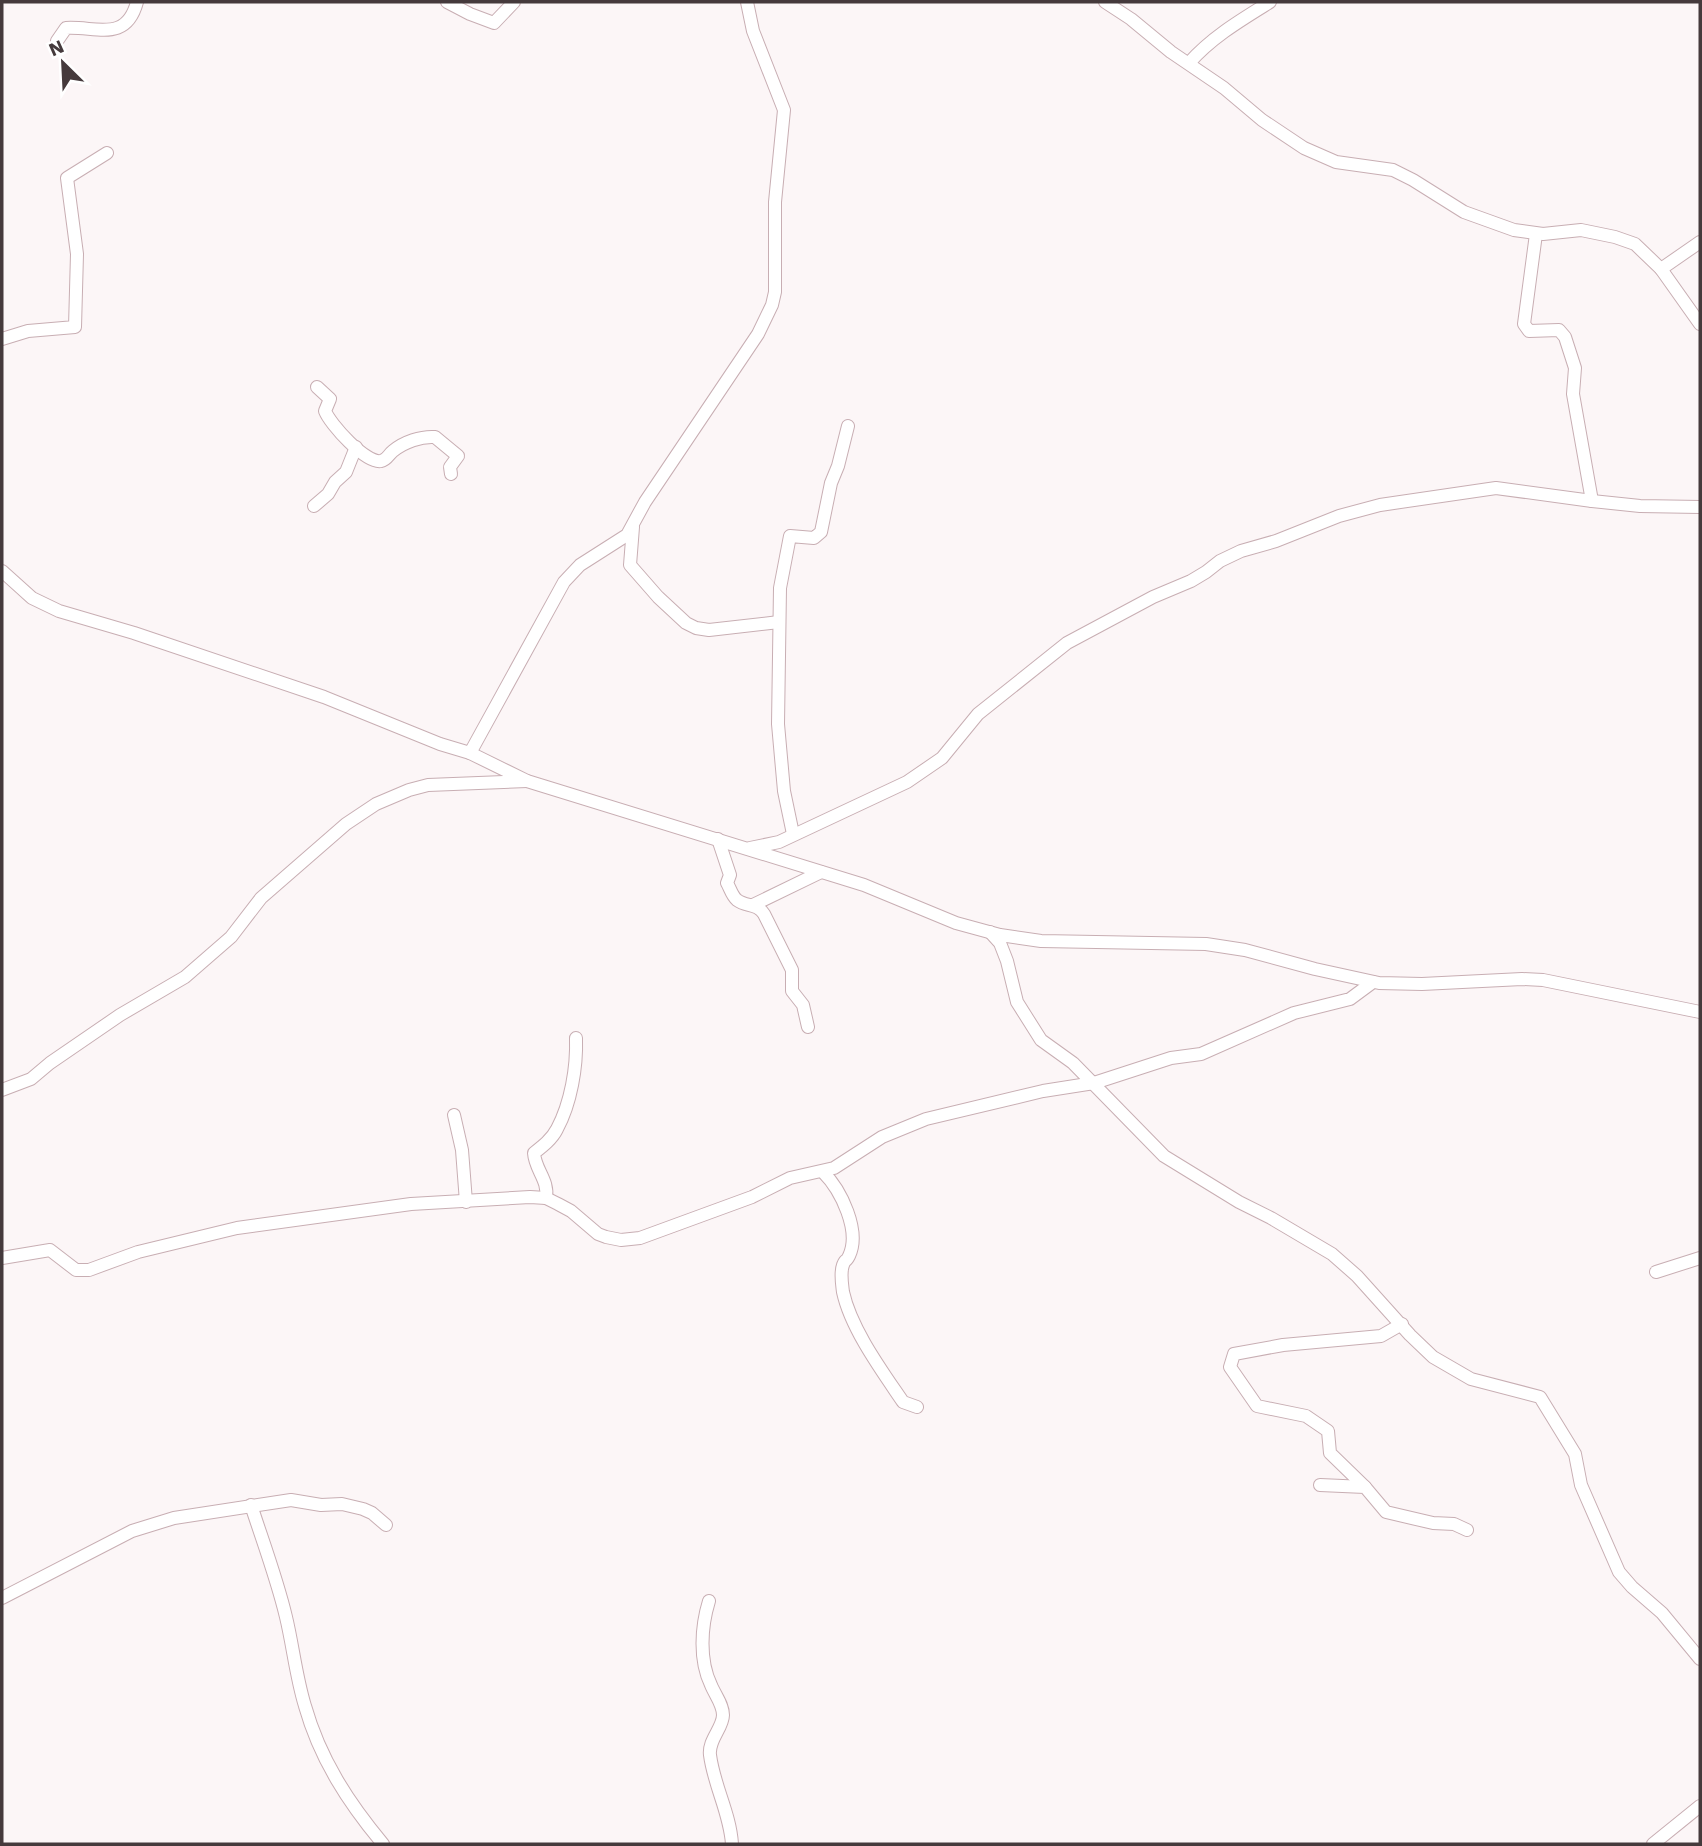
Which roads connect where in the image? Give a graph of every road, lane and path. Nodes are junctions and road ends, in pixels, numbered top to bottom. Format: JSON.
{"nodes":[{"id":1,"x":137,"y":2,"type":"edge"},
{"id":2,"x":447,"y":2,"type":"edge"},
{"id":3,"x":514,"y":2,"type":"edge"},
{"id":4,"x":747,"y":2,"type":"edge"},
{"id":5,"x":1105,"y":2,"type":"edge"},
{"id":6,"x":1270,"y":2,"type":"edge"},
{"id":7,"x":57,"y":41,"type":"dead end"},
{"id":8,"x":1189,"y":63,"type":"junction"},
{"id":9,"x":107,"y":153,"type":"dead end"},
{"id":10,"x":1536,"y":234,"type":"junction"},
{"id":11,"x":1700,"y":242,"type":"edge"},
{"id":12,"x":1661,"y":269,"type":"junction"},
{"id":13,"x":1700,"y":324,"type":"edge"},
{"id":14,"x":2,"y":339,"type":"edge"},
{"id":15,"x":317,"y":387,"type":"dead end"},
{"id":16,"x":848,"y":426,"type":"dead end"},
{"id":17,"x":356,"y":447,"type":"junction"},
{"id":18,"x":451,"y":474,"type":"dead end"},
{"id":19,"x":1592,"y":501,"type":"junction"},
{"id":20,"x":314,"y":506,"type":"dead end"},
{"id":21,"x":1700,"y":507,"type":"edge"},
{"id":22,"x":634,"y":523,"type":"junction"},
{"id":23,"x":610,"y":547,"type":"junction"},
{"id":24,"x":630,"y":560,"type":"junction"},
{"id":25,"x":2,"y":571,"type":"edge"},
{"id":26,"x":779,"y":622,"type":"junction"},
{"id":27,"x":470,"y":753,"type":"junction"},
{"id":28,"x":527,"y":781,"type":"junction"},
{"id":29,"x":790,"y":835,"type":"junction"},
{"id":30,"x":718,"y":839,"type":"junction"},
{"id":31,"x":750,"y":848,"type":"junction"},
{"id":32,"x":793,"y":862,"type":"junction"},
{"id":33,"x":821,"y":872,"type":"junction"},
{"id":34,"x":753,"y":905,"type":"junction"},
{"id":35,"x":989,"y":932,"type":"junction"},
{"id":36,"x":1373,"y":982,"type":"junction"},
{"id":37,"x":1700,"y":1012,"type":"edge"},
{"id":38,"x":808,"y":1027,"type":"dead end"},
{"id":39,"x":576,"y":1038,"type":"dead end"},
{"id":40,"x":1094,"y":1083,"type":"junction"},
{"id":41,"x":2,"y":1090,"type":"edge"},
{"id":42,"x":454,"y":1115,"type":"dead end"},
{"id":43,"x":824,"y":1172,"type":"junction"},
{"id":44,"x":546,"y":1198,"type":"junction"},
{"id":45,"x":466,"y":1202,"type":"junction"},
{"id":46,"x":2,"y":1258,"type":"edge"},
{"id":47,"x":1700,"y":1258,"type":"edge"},
{"id":48,"x":1656,"y":1272,"type":"dead end"},
{"id":49,"x":1402,"y":1324,"type":"junction"},
{"id":50,"x":917,"y":1407,"type":"dead end"},
{"id":51,"x":1320,"y":1485,"type":"dead end"},
{"id":52,"x":1365,"y":1487,"type":"junction"},
{"id":53,"x":251,"y":1505,"type":"junction"},
{"id":54,"x":386,"y":1525,"type":"dead end"},
{"id":55,"x":1466,"y":1530,"type":"dead end"},
{"id":56,"x":2,"y":1598,"type":"edge"},
{"id":57,"x":709,"y":1601,"type":"dead end"},
{"id":58,"x":1700,"y":1659,"type":"edge"},
{"id":59,"x":1700,"y":1806,"type":"edge"},
{"id":60,"x":383,"y":1844,"type":"edge"},
{"id":61,"x":732,"y":1844,"type":"edge"},
{"id":62,"x":1653,"y":1844,"type":"edge"}],
"edges":[{"from":1,"to":7,"type":"street"},
{"from":2,"to":3,"type":"street"},
{"from":4,"to":22,"type":"street"},
{"from":5,"to":8,"type":"street"},
{"from":6,"to":8,"type":"street"},
{"from":8,"to":10,"type":"street"},
{"from":9,"to":14,"type":"street"},
{"from":10,"to":12,"type":"street"},
{"from":10,"to":19,"type":"street"},
{"from":11,"to":12,"type":"street"},
{"from":12,"to":13,"type":"street"},
{"from":15,"to":17,"type":"street"},
{"from":16,"to":26,"type":"street"},
{"from":17,"to":18,"type":"street"},
{"from":17,"to":20,"type":"street"},
{"from":19,"to":21,"type":"street"},
{"from":19,"to":29,"type":"street"},
{"from":22,"to":23,"type":"street"},
{"from":22,"to":24,"type":"street"},
{"from":23,"to":24,"type":"street"},
{"from":23,"to":27,"type":"street"},
{"from":24,"to":26,"type":"street"},
{"from":25,"to":27,"type":"street"},
{"from":26,"to":29,"type":"street"},
{"from":27,"to":28,"type":"street"},
{"from":28,"to":30,"type":"street"},
{"from":28,"to":41,"type":"street"},
{"from":29,"to":31,"type":"street"},
{"from":29,"to":32,"type":"street"},
{"from":30,"to":31,"type":"street"},
{"from":30,"to":34,"type":"street"},
{"from":31,"to":32,"type":"street"},
{"from":32,"to":33,"type":"street"},
{"from":33,"to":34,"type":"street"},
{"from":33,"to":35,"type":"street"},
{"from":34,"to":38,"type":"street"},
{"from":35,"to":36,"type":"street"},
{"from":35,"to":40,"type":"street"},
{"from":36,"to":37,"type":"street"},
{"from":36,"to":40,"type":"street"},
{"from":39,"to":44,"type":"street"},
{"from":40,"to":43,"type":"street"},
{"from":40,"to":49,"type":"street"},
{"from":42,"to":45,"type":"street"},
{"from":43,"to":44,"type":"street"},
{"from":43,"to":50,"type":"street"},
{"from":44,"to":45,"type":"street"},
{"from":45,"to":46,"type":"street"},
{"from":47,"to":48,"type":"street"},
{"from":49,"to":52,"type":"street"},
{"from":49,"to":58,"type":"street"},
{"from":51,"to":52,"type":"street"},
{"from":52,"to":55,"type":"street"},
{"from":53,"to":54,"type":"street"},
{"from":53,"to":56,"type":"street"},
{"from":53,"to":60,"type":"street"},
{"from":57,"to":61,"type":"street"},
{"from":59,"to":62,"type":"street"}]}
